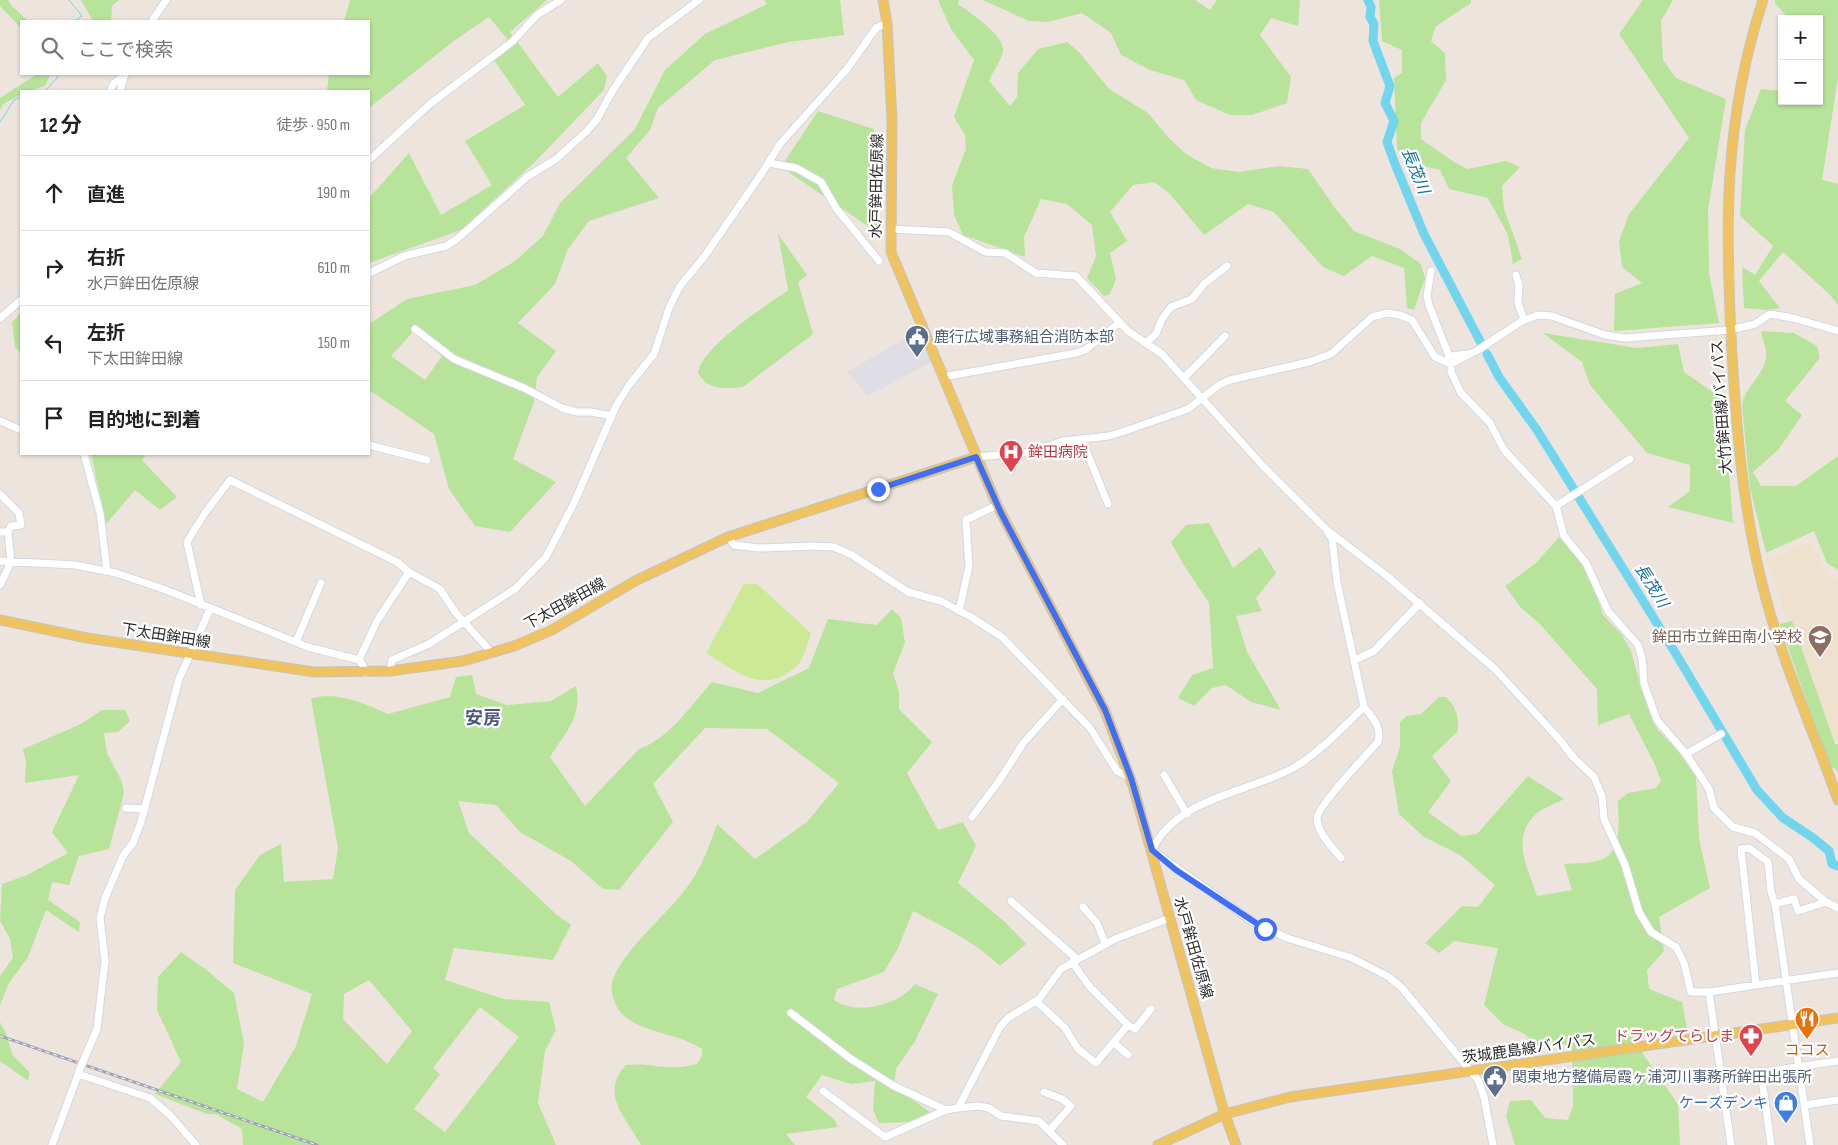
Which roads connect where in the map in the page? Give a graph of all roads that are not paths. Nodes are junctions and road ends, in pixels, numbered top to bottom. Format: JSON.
{"nodes":[{"id":1,"x":166,"y":0,"type":"edge"},
{"id":2,"x":561,"y":0,"type":"edge"},
{"id":3,"x":699,"y":0,"type":"edge"},
{"id":4,"x":883,"y":0,"type":"edge"},
{"id":5,"x":1763,"y":0,"type":"edge"},
{"id":6,"x":153,"y":20,"type":"edge"},
{"id":7,"x":887,"y":23,"type":"junction"},
{"id":8,"x":125,"y":75,"type":"edge"},
{"id":9,"x":110,"y":90,"type":"edge"},
{"id":10,"x":120,"y":90,"type":"edge"},
{"id":11,"x":370,"y":159,"type":"edge"},
{"id":12,"x":769,"y":164,"type":"junction"},
{"id":13,"x":891,"y":228,"type":"junction"},
{"id":14,"x":879,"y":261,"type":"dead end"},
{"id":15,"x":1227,"y":266,"type":"dead end"},
{"id":16,"x":1431,"y":271,"type":"dead end"},
{"id":17,"x":370,"y":273,"type":"edge"},
{"id":18,"x":1516,"y":275,"type":"dead end"},
{"id":19,"x":20,"y":301,"type":"edge"},
{"id":20,"x":0,"y":318,"type":"edge"},
{"id":21,"x":1524,"y":320,"type":"junction"},
{"id":22,"x":1120,"y":322,"type":"junction"},
{"id":23,"x":415,"y":329,"type":"dead end"},
{"id":24,"x":1730,"y":330,"type":"junction"},
{"id":25,"x":1838,"y":331,"type":"edge"},
{"id":26,"x":1225,"y":336,"type":"dead end"},
{"id":27,"x":1148,"y":342,"type":"junction"},
{"id":28,"x":1471,"y":354,"type":"junction"},
{"id":29,"x":1451,"y":364,"type":"junction"},
{"id":30,"x":943,"y":377,"type":"junction"},
{"id":31,"x":1184,"y":378,"type":"junction"},
{"id":32,"x":1202,"y":398,"type":"junction"},
{"id":33,"x":612,"y":416,"type":"junction"},
{"id":34,"x":0,"y":421,"type":"edge"},
{"id":35,"x":20,"y":430,"type":"edge"},
{"id":36,"x":1082,"y":440,"type":"junction"},
{"id":37,"x":370,"y":445,"type":"edge"},
{"id":38,"x":84,"y":455,"type":"edge"},
{"id":39,"x":976,"y":457,"type":"junction"},
{"id":40,"x":1630,"y":459,"type":"dead end"},
{"id":41,"x":427,"y":460,"type":"dead end"},
{"id":42,"x":0,"y":494,"type":"edge"},
{"id":43,"x":1108,"y":504,"type":"dead end"},
{"id":44,"x":997,"y":505,"type":"junction"},
{"id":45,"x":1556,"y":506,"type":"junction"},
{"id":46,"x":1326,"y":530,"type":"junction"},
{"id":47,"x":0,"y":532,"type":"edge"},
{"id":48,"x":8,"y":532,"type":"junction"},
{"id":49,"x":728,"y":537,"type":"junction"},
{"id":50,"x":0,"y":561,"type":"edge"},
{"id":51,"x":11,"y":562,"type":"junction"},
{"id":52,"x":107,"y":571,"type":"junction"},
{"id":53,"x":409,"y":572,"type":"junction"},
{"id":54,"x":321,"y":583,"type":"dead end"},
{"id":55,"x":0,"y":585,"type":"edge"},
{"id":56,"x":1420,"y":603,"type":"junction"},
{"id":57,"x":201,"y":605,"type":"junction"},
{"id":58,"x":210,"y":609,"type":"junction"},
{"id":59,"x":959,"y":610,"type":"junction"},
{"id":60,"x":0,"y":620,"type":"edge"},
{"id":61,"x":465,"y":622,"type":"junction"},
{"id":62,"x":296,"y":642,"type":"junction"},
{"id":63,"x":492,"y":653,"type":"junction"},
{"id":64,"x":191,"y":654,"type":"junction"},
{"id":65,"x":359,"y":660,"type":"junction"},
{"id":66,"x":1355,"y":660,"type":"junction"},
{"id":67,"x":390,"y":671,"type":"junction"},
{"id":68,"x":365,"y":673,"type":"junction"},
{"id":69,"x":1063,"y":699,"type":"junction"},
{"id":70,"x":1364,"y":706,"type":"junction"},
{"id":71,"x":1722,"y":734,"type":"dead end"},
{"id":72,"x":1686,"y":754,"type":"junction"},
{"id":73,"x":1164,"y":775,"type":"dead end"},
{"id":74,"x":1131,"y":778,"type":"junction"},
{"id":75,"x":1838,"y":800,"type":"edge"},
{"id":76,"x":126,"y":808,"type":"dead end"},
{"id":77,"x":145,"y":809,"type":"junction"},
{"id":78,"x":1187,"y":814,"type":"junction"},
{"id":79,"x":972,"y":816,"type":"dead end"},
{"id":80,"x":1152,"y":850,"type":"junction"},
{"id":81,"x":1342,"y":858,"type":"dead end"},
{"id":82,"x":1010,"y":901,"type":"dead end"},
{"id":83,"x":1826,"y":902,"type":"junction"},
{"id":84,"x":1775,"y":904,"type":"junction"},
{"id":85,"x":1083,"y":906,"type":"dead end"},
{"id":86,"x":1838,"y":908,"type":"edge"},
{"id":87,"x":1170,"y":918,"type":"junction"},
{"id":88,"x":1105,"y":943,"type":"junction"},
{"id":89,"x":1074,"y":961,"type":"junction"},
{"id":90,"x":1838,"y":973,"type":"edge"},
{"id":91,"x":1786,"y":980,"type":"junction"},
{"id":92,"x":1756,"y":985,"type":"junction"},
{"id":93,"x":1709,"y":992,"type":"junction"},
{"id":94,"x":1036,"y":1001,"type":"junction"},
{"id":95,"x":1150,"y":1009,"type":"dead end"},
{"id":96,"x":791,"y":1013,"type":"dead end"},
{"id":97,"x":1838,"y":1018,"type":"edge"},
{"id":98,"x":1128,"y":1025,"type":"junction"},
{"id":99,"x":1793,"y":1025,"type":"junction"},
{"id":100,"x":1715,"y":1037,"type":"junction"},
{"id":101,"x":1113,"y":1042,"type":"junction"},
{"id":102,"x":1128,"y":1055,"type":"dead end"},
{"id":103,"x":1838,"y":1061,"type":"edge"},
{"id":104,"x":1799,"y":1067,"type":"junction"},
{"id":105,"x":1472,"y":1070,"type":"junction"},
{"id":106,"x":1761,"y":1072,"type":"junction"},
{"id":107,"x":79,"y":1073,"type":"junction"},
{"id":108,"x":1722,"y":1078,"type":"junction"},
{"id":109,"x":824,"y":1091,"type":"dead end"},
{"id":110,"x":1044,"y":1092,"type":"dead end"},
{"id":111,"x":1838,"y":1100,"type":"edge"},
{"id":112,"x":1838,"y":1104,"type":"edge"},
{"id":113,"x":1805,"y":1105,"type":"junction"},
{"id":114,"x":958,"y":1108,"type":"junction"},
{"id":115,"x":946,"y":1110,"type":"junction"},
{"id":116,"x":1225,"y":1114,"type":"junction"},
{"id":117,"x":1049,"y":1131,"type":"junction"},
{"id":118,"x":52,"y":1145,"type":"edge"},
{"id":119,"x":196,"y":1145,"type":"edge"},
{"id":120,"x":1063,"y":1145,"type":"edge"},
{"id":121,"x":1158,"y":1145,"type":"edge"},
{"id":122,"x":1236,"y":1145,"type":"edge"},
{"id":123,"x":1493,"y":1145,"type":"edge"},
{"id":124,"x":1731,"y":1145,"type":"edge"},
{"id":125,"x":1771,"y":1145,"type":"edge"},
{"id":126,"x":1810,"y":1145,"type":"edge"}],
"edges":[{"from":1,"to":6,"type":"street"},
{"from":2,"to":11,"type":"street"},
{"from":3,"to":17,"type":"street"},
{"from":4,"to":7,"type":"main road","name":"水戸鉾田佐原線"},
{"from":5,"to":24,"type":"main road","name":"大竹鉾田線バイパス"},
{"from":7,"to":12,"type":"street"},
{"from":7,"to":13,"type":"main road","name":"水戸鉾田佐原線"},
{"from":8,"to":9,"type":"street"},
{"from":8,"to":10,"type":"street"},
{"from":12,"to":14,"type":"street"},
{"from":12,"to":33,"type":"street"},
{"from":13,"to":22,"type":"street"},
{"from":13,"to":30,"type":"main road","name":"水戸鉾田佐原線"},
{"from":15,"to":27,"type":"street"},
{"from":16,"to":28,"type":"street"},
{"from":18,"to":21,"type":"street"},
{"from":19,"to":20,"type":"street"},
{"from":21,"to":24,"type":"street"},
{"from":21,"to":28,"type":"street"},
{"from":22,"to":27,"type":"street"},
{"from":22,"to":30,"type":"street"},
{"from":23,"to":33,"type":"street"},
{"from":24,"to":25,"type":"street"},
{"from":24,"to":75,"type":"main road","name":"大竹鉾田線バイパス"},
{"from":26,"to":31,"type":"street"},
{"from":27,"to":31,"type":"street"},
{"from":28,"to":29,"type":"street"},
{"from":29,"to":32,"type":"street"},
{"from":29,"to":45,"type":"street"},
{"from":30,"to":39,"type":"main road","name":"水戸鉾田佐原線"},
{"from":31,"to":32,"type":"street"},
{"from":32,"to":36,"type":"street"},
{"from":32,"to":46,"type":"street"},
{"from":33,"to":61,"type":"street"},
{"from":34,"to":35,"type":"street"},
{"from":36,"to":39,"type":"street"},
{"from":36,"to":43,"type":"street"},
{"from":37,"to":41,"type":"street"},
{"from":38,"to":52,"type":"street"},
{"from":39,"to":44,"type":"main road","name":"水戸鉾田佐原線"},
{"from":39,"to":49,"type":"main road","name":"下太田鉾田線"},
{"from":40,"to":45,"type":"street"},
{"from":42,"to":48,"type":"street"},
{"from":44,"to":59,"type":"street"},
{"from":44,"to":74,"type":"main road","name":"水戸鉾田佐原線"},
{"from":45,"to":72,"type":"street"},
{"from":46,"to":56,"type":"street"},
{"from":46,"to":66,"type":"street"},
{"from":47,"to":48,"type":"street"},
{"from":48,"to":51,"type":"street"},
{"from":49,"to":59,"type":"street"},
{"from":49,"to":63,"type":"main road","name":"下太田鉾田線"},
{"from":50,"to":51,"type":"street"},
{"from":51,"to":52,"type":"street"},
{"from":51,"to":55,"type":"street"},
{"from":52,"to":57,"type":"street"},
{"from":53,"to":57,"type":"street"},
{"from":53,"to":61,"type":"street"},
{"from":53,"to":65,"type":"street"},
{"from":54,"to":62,"type":"street"},
{"from":56,"to":66,"type":"street"},
{"from":56,"to":93,"type":"street"},
{"from":57,"to":58,"type":"street"},
{"from":58,"to":62,"type":"street"},
{"from":58,"to":64,"type":"street"},
{"from":59,"to":69,"type":"street"},
{"from":60,"to":64,"type":"main road","name":"下太田鉾田線"},
{"from":61,"to":63,"type":"street"},
{"from":61,"to":67,"type":"street"},
{"from":62,"to":65,"type":"street"},
{"from":63,"to":67,"type":"main road","name":"下太田鉾田線"},
{"from":64,"to":68,"type":"main road","name":"下太田鉾田線"},
{"from":64,"to":77,"type":"street"},
{"from":65,"to":68,"type":"street"},
{"from":66,"to":70,"type":"street"},
{"from":67,"to":68,"type":"main road","name":"下太田鉾田線"},
{"from":69,"to":74,"type":"street"},
{"from":69,"to":79,"type":"street"},
{"from":70,"to":78,"type":"street"},
{"from":70,"to":81,"type":"street"},
{"from":71,"to":72,"type":"street"},
{"from":72,"to":83,"type":"street"},
{"from":73,"to":78,"type":"street"},
{"from":74,"to":80,"type":"main road","name":"水戸鉾田佐原線"},
{"from":76,"to":77,"type":"street"},
{"from":77,"to":107,"type":"street","bridge":true},
{"from":78,"to":80,"type":"street"},
{"from":80,"to":87,"type":"main road","name":"水戸鉾田佐原線"},
{"from":80,"to":105,"type":"street"},
{"from":82,"to":89,"type":"street"},
{"from":83,"to":84,"type":"street"},
{"from":83,"to":86,"type":"street"},
{"from":84,"to":91,"type":"street"},
{"from":84,"to":92,"type":"street"},
{"from":85,"to":88,"type":"street"},
{"from":87,"to":88,"type":"street"},
{"from":87,"to":116,"type":"main road","name":"水戸鉾田佐原線"},
{"from":88,"to":89,"type":"street"},
{"from":89,"to":94,"type":"street"},
{"from":89,"to":98,"type":"street"},
{"from":90,"to":91,"type":"street"},
{"from":91,"to":92,"type":"street"},
{"from":91,"to":99,"type":"street"},
{"from":92,"to":93,"type":"street"},
{"from":93,"to":100,"type":"street"},
{"from":94,"to":101,"type":"street"},
{"from":94,"to":114,"type":"street"},
{"from":95,"to":98,"type":"street"},
{"from":96,"to":115,"type":"street"},
{"from":97,"to":99,"type":"main road","name":"茨城鹿島線バイパス"},
{"from":98,"to":101,"type":"street"},
{"from":99,"to":100,"type":"main road","name":"茨城鹿島線バイパス"},
{"from":99,"to":104,"type":"street"},
{"from":100,"to":105,"type":"main road","name":"茨城鹿島線バイパス"},
{"from":100,"to":108,"type":"street"},
{"from":101,"to":102,"type":"street"},
{"from":103,"to":104,"type":"street"},
{"from":104,"to":106,"type":"street"},
{"from":104,"to":113,"type":"street"},
{"from":105,"to":116,"type":"main road","name":"茨城鹿島線バイパス"},
{"from":105,"to":123,"type":"street"},
{"from":106,"to":108,"type":"street"},
{"from":106,"to":125,"type":"street"},
{"from":107,"to":118,"type":"street"},
{"from":107,"to":119,"type":"street"},
{"from":108,"to":124,"type":"street"},
{"from":109,"to":115,"type":"street"},
{"from":110,"to":117,"type":"street"},
{"from":111,"to":112,"type":"street"},
{"from":111,"to":113,"type":"street"},
{"from":113,"to":126,"type":"street"},
{"from":114,"to":115,"type":"street"},
{"from":114,"to":117,"type":"street"},
{"from":116,"to":121,"type":"main road","name":"茨城鹿島線バイパス"},
{"from":116,"to":122,"type":"main road","name":"水戸鉾田佐原線"},
{"from":117,"to":120,"type":"street"}]}
